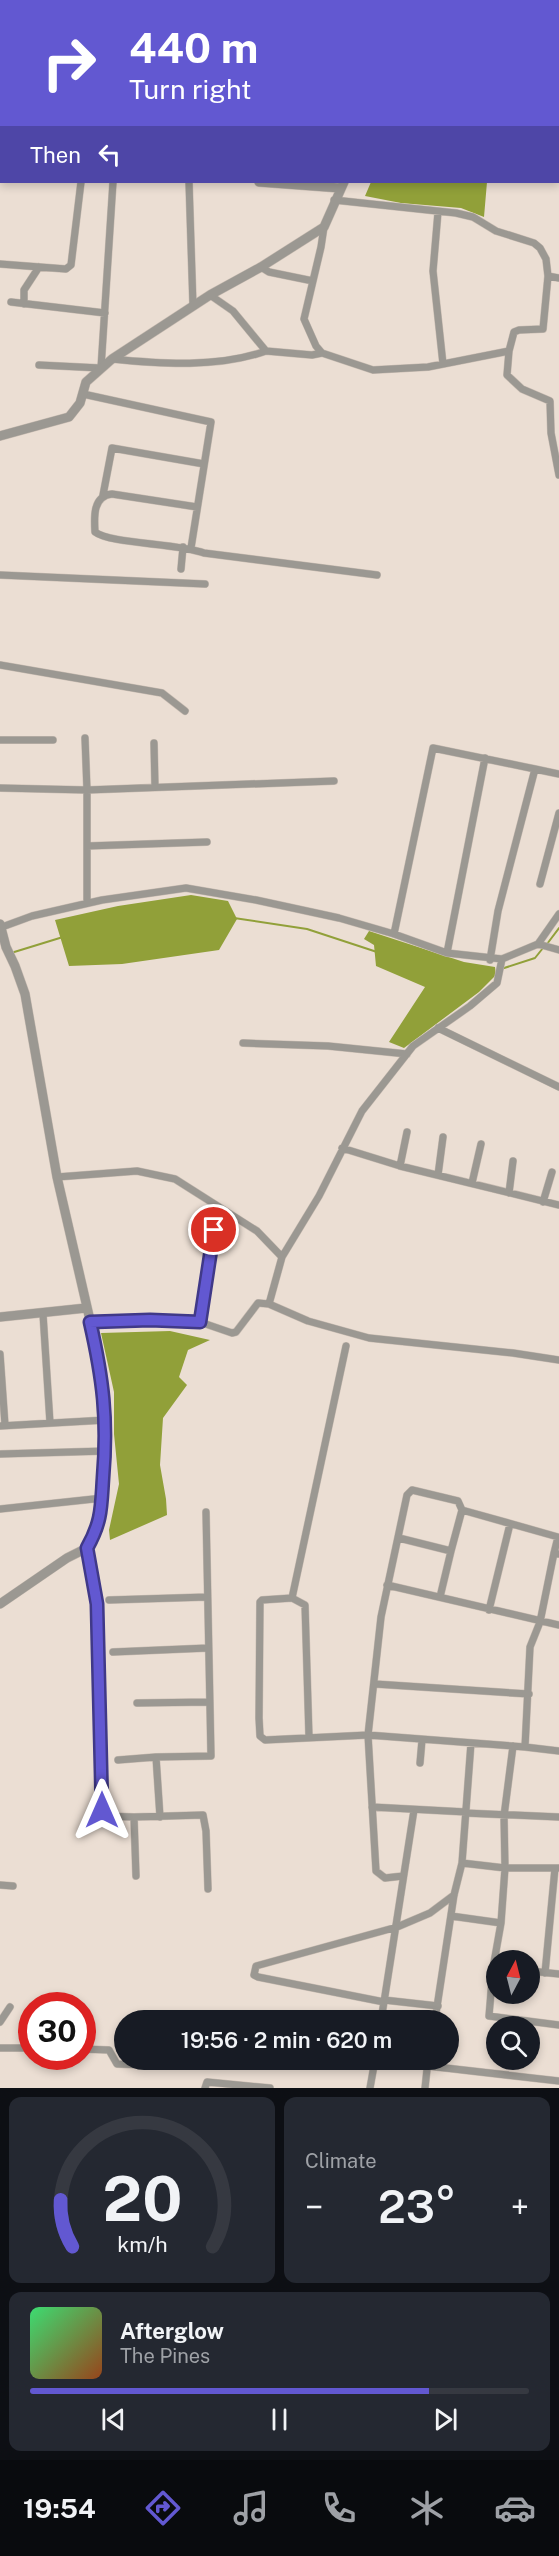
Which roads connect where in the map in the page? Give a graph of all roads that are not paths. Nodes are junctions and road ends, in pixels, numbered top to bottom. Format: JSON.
{"nodes":[{"id":1,"x":81,"y":183,"type":"edge"},
{"id":2,"x":113,"y":183,"type":"edge"},
{"id":3,"x":189,"y":183,"type":"edge"},
{"id":4,"x":292,"y":183,"type":"edge"},
{"id":5,"x":342,"y":185,"type":"edge"},
{"id":6,"x":334,"y":200,"type":"junction"},
{"id":7,"x":438,"y":212,"type":"junction"},
{"id":8,"x":324,"y":227,"type":"junction"},
{"id":9,"x":0,"y":264,"type":"edge"},
{"id":10,"x":39,"y":267,"type":"junction"},
{"id":11,"x":261,"y":267,"type":"junction"},
{"id":12,"x":548,"y":276,"type":"junction"},
{"id":13,"x":559,"y":278,"type":"edge"},
{"id":14,"x":313,"y":281,"type":"junction"},
{"id":15,"x":210,"y":295,"type":"junction"},
{"id":16,"x":11,"y":302,"type":"dead end"},
{"id":17,"x":24,"y":304,"type":"junction"},
{"id":18,"x":193,"y":306,"type":"junction"},
{"id":19,"x":105,"y":313,"type":"junction"},
{"id":20,"x":266,"y":351,"type":"junction"},
{"id":21,"x":509,"y":351,"type":"junction"},
{"id":22,"x":322,"y":353,"type":"junction"},
{"id":23,"x":112,"y":359,"type":"junction"},
{"id":24,"x":442,"y":364,"type":"junction"},
{"id":25,"x":39,"y":365,"type":"dead end"},
{"id":26,"x":101,"y":368,"type":"junction"},
{"id":27,"x":83,"y":394,"type":"junction"},
{"id":28,"x":0,"y":436,"type":"edge"},
{"id":29,"x":204,"y":464,"type":"junction"},
{"id":30,"x":559,"y":475,"type":"edge"},
{"id":31,"x":103,"y":495,"type":"junction"},
{"id":32,"x":197,"y":507,"type":"junction"},
{"id":33,"x":183,"y":547,"type":"junction"},
{"id":34,"x":191,"y":548,"type":"junction"},
{"id":35,"x":181,"y":569,"type":"dead end"},
{"id":36,"x":0,"y":575,"type":"edge"},
{"id":37,"x":377,"y":575,"type":"dead end"},
{"id":38,"x":205,"y":584,"type":"dead end"},
{"id":39,"x":0,"y":665,"type":"edge"},
{"id":40,"x":185,"y":711,"type":"dead end"},
{"id":41,"x":85,"y":738,"type":"dead end"},
{"id":42,"x":0,"y":740,"type":"edge"},
{"id":43,"x":52,"y":740,"type":"dead end"},
{"id":44,"x":154,"y":743,"type":"dead end"},
{"id":45,"x":484,"y":758,"type":"junction"},
{"id":46,"x":535,"y":769,"type":"junction"},
{"id":47,"x":559,"y":774,"type":"edge"},
{"id":48,"x":334,"y":781,"type":"dead end"},
{"id":49,"x":155,"y":787,"type":"junction"},
{"id":50,"x":0,"y":788,"type":"edge"},
{"id":51,"x":87,"y":790,"type":"junction"},
{"id":52,"x":559,"y":813,"type":"edge"},
{"id":53,"x":207,"y":842,"type":"dead end"},
{"id":54,"x":87,"y":846,"type":"junction"},
{"id":55,"x":540,"y":884,"type":"dead end"},
{"id":56,"x":87,"y":903,"type":"junction"},
{"id":57,"x":559,"y":914,"type":"edge"},
{"id":58,"x":1,"y":925,"type":"edge"},
{"id":59,"x":394,"y":934,"type":"junction"},
{"id":60,"x":543,"y":945,"type":"junction"},
{"id":61,"x":559,"y":950,"type":"edge"},
{"id":62,"x":447,"y":953,"type":"junction"},
{"id":63,"x":490,"y":960,"type":"junction"},
{"id":64,"x":501,"y":966,"type":"junction"},
{"id":65,"x":438,"y":1028,"type":"junction"},
{"id":66,"x":243,"y":1043,"type":"dead end"},
{"id":67,"x":407,"y":1054,"type":"junction"},
{"id":68,"x":559,"y":1087,"type":"edge"},
{"id":69,"x":407,"y":1132,"type":"dead end"},
{"id":70,"x":443,"y":1137,"type":"dead end"},
{"id":71,"x":481,"y":1144,"type":"dead end"},
{"id":72,"x":342,"y":1148,"type":"junction"},
{"id":73,"x":513,"y":1161,"type":"dead end"},
{"id":74,"x":400,"y":1166,"type":"junction"},
{"id":75,"x":552,"y":1172,"type":"dead end"},
{"id":76,"x":438,"y":1175,"type":"junction"},
{"id":77,"x":57,"y":1177,"type":"junction"},
{"id":78,"x":472,"y":1183,"type":"junction"},
{"id":79,"x":509,"y":1193,"type":"junction"},
{"id":80,"x":543,"y":1202,"type":"junction"},
{"id":81,"x":559,"y":1205,"type":"edge"},
{"id":82,"x":218,"y":1208,"type":"junction"},
{"id":83,"x":282,"y":1257,"type":"junction"},
{"id":84,"x":269,"y":1304,"type":"junction"},
{"id":85,"x":86,"y":1308,"type":"junction"},
{"id":86,"x":43,"y":1314,"type":"junction"},
{"id":87,"x":0,"y":1317,"type":"edge"},
{"id":88,"x":90,"y":1322,"type":"junction"},
{"id":89,"x":200,"y":1322,"type":"junction"},
{"id":90,"x":346,"y":1346,"type":"dead end"},
{"id":91,"x":0,"y":1354,"type":"edge"},
{"id":92,"x":559,"y":1360,"type":"edge"},
{"id":93,"x":106,"y":1420,"type":"junction"},
{"id":94,"x":50,"y":1423,"type":"junction"},
{"id":95,"x":3,"y":1426,"type":"edge"},
{"id":96,"x":106,"y":1451,"type":"junction"},
{"id":97,"x":0,"y":1454,"type":"edge"},
{"id":98,"x":103,"y":1498,"type":"junction"},
{"id":99,"x":0,"y":1509,"type":"edge"},
{"id":100,"x":462,"y":1510,"type":"junction"},
{"id":101,"x":206,"y":1512,"type":"dead end"},
{"id":102,"x":510,"y":1524,"type":"junction"},
{"id":103,"x":558,"y":1533,"type":"edge"},
{"id":104,"x":399,"y":1538,"type":"junction"},
{"id":105,"x":87,"y":1548,"type":"junction"},
{"id":106,"x":451,"y":1551,"type":"junction"},
{"id":107,"x":557,"y":1553,"type":"edge"},
{"id":108,"x":387,"y":1585,"type":"junction"},
{"id":109,"x":207,"y":1597,"type":"junction"},
{"id":110,"x":292,"y":1598,"type":"junction"},
{"id":111,"x":440,"y":1598,"type":"junction"},
{"id":112,"x":109,"y":1600,"type":"dead end"},
{"id":113,"x":0,"y":1604,"type":"edge"},
{"id":114,"x":489,"y":1610,"type":"junction"},
{"id":115,"x":540,"y":1622,"type":"junction"},
{"id":116,"x":559,"y":1625,"type":"edge"},
{"id":117,"x":208,"y":1648,"type":"junction"},
{"id":118,"x":113,"y":1652,"type":"dead end"},
{"id":119,"x":375,"y":1684,"type":"junction"},
{"id":120,"x":529,"y":1694,"type":"junction"},
{"id":121,"x":209,"y":1702,"type":"junction"},
{"id":122,"x":137,"y":1703,"type":"dead end"},
{"id":123,"x":368,"y":1735,"type":"junction"},
{"id":124,"x":309,"y":1737,"type":"junction"},
{"id":125,"x":422,"y":1740,"type":"junction"},
{"id":126,"x":471,"y":1743,"type":"junction"},
{"id":127,"x":513,"y":1746,"type":"junction"},
{"id":128,"x":525,"y":1747,"type":"junction"},
{"id":129,"x":559,"y":1751,"type":"edge"},
{"id":130,"x":156,"y":1756,"type":"junction"},
{"id":131,"x":118,"y":1760,"type":"dead end"},
{"id":132,"x":420,"y":1763,"type":"dead end"},
{"id":133,"x":372,"y":1807,"type":"junction"},
{"id":134,"x":414,"y":1810,"type":"junction"},
{"id":135,"x":465,"y":1813,"type":"junction"},
{"id":136,"x":504,"y":1816,"type":"junction"},
{"id":137,"x":160,"y":1817,"type":"junction"},
{"id":138,"x":559,"y":1817,"type":"edge"},
{"id":139,"x":134,"y":1818,"type":"junction"},
{"id":140,"x":462,"y":1863,"type":"junction"},
{"id":141,"x":506,"y":1868,"type":"junction"},
{"id":142,"x":557,"y":1868,"type":"edge"},
{"id":143,"x":136,"y":1876,"type":"dead end"},
{"id":144,"x":403,"y":1876,"type":"junction"},
{"id":145,"x":0,"y":1886,"type":"edge"},
{"id":146,"x":13,"y":1886,"type":"dead end"},
{"id":147,"x":207,"y":1889,"type":"dead end"},
{"id":148,"x":454,"y":1895,"type":"junction"},
{"id":149,"x":451,"y":1917,"type":"junction"},
{"id":150,"x":501,"y":1923,"type":"junction"},
{"id":151,"x":397,"y":1927,"type":"junction"},
{"id":152,"x":497,"y":1950,"type":"edge"},
{"id":153,"x":540,"y":1972,"type":"edge"},
{"id":154,"x":545,"y":1973,"type":"junction"},
{"id":155,"x":559,"y":1974,"type":"edge"},
{"id":156,"x":384,"y":2001,"type":"junction"},
{"id":157,"x":490,"y":2004,"type":"edge"},
{"id":158,"x":438,"y":2006,"type":"junction"},
{"id":159,"x":10,"y":2007,"type":"dead end"},
{"id":160,"x":383,"y":2010,"type":"edge"},
{"id":161,"x":437,"y":2010,"type":"edge"},
{"id":162,"x":0,"y":2022,"type":"edge"},
{"id":163,"x":559,"y":2025,"type":"edge"},
{"id":164,"x":0,"y":2048,"type":"edge"},
{"id":165,"x":18,"y":2048,"type":"edge"},
{"id":166,"x":96,"y":2050,"type":"edge"},
{"id":167,"x":114,"y":2059,"type":"edge"},
{"id":168,"x":459,"y":2066,"type":"edge"},
{"id":169,"x":373,"y":2070,"type":"edge"},
{"id":170,"x":427,"y":2070,"type":"edge"},
{"id":171,"x":559,"y":2081,"type":"edge"},
{"id":172,"x":205,"y":2088,"type":"edge"},
{"id":173,"x":270,"y":2088,"type":"edge"},
{"id":174,"x":370,"y":2088,"type":"edge"},
{"id":175,"x":425,"y":2088,"type":"edge"}],
"edges":[{"from":1,"to":10,"type":"street"},
{"from":2,"to":19,"type":"street"},
{"from":3,"to":18,"type":"street"},
{"from":4,"to":5,"type":"street"},
{"from":5,"to":6,"type":"street"},
{"from":6,"to":7,"type":"street"},
{"from":6,"to":8,"type":"street"},
{"from":7,"to":12,"type":"street"},
{"from":7,"to":24,"type":"street"},
{"from":8,"to":11,"type":"street"},
{"from":8,"to":14,"type":"street"},
{"from":9,"to":10,"type":"street"},
{"from":10,"to":17,"type":"street"},
{"from":11,"to":14,"type":"street"},
{"from":11,"to":15,"type":"street"},
{"from":12,"to":13,"type":"street"},
{"from":12,"to":21,"type":"street"},
{"from":14,"to":22,"type":"street"},
{"from":15,"to":18,"type":"street"},
{"from":15,"to":20,"type":"street"},
{"from":16,"to":17,"type":"street"},
{"from":17,"to":19,"type":"street"},
{"from":18,"to":23,"type":"street"},
{"from":19,"to":26,"type":"street"},
{"from":20,"to":22,"type":"street"},
{"from":20,"to":23,"type":"street"},
{"from":21,"to":24,"type":"street"},
{"from":21,"to":30,"type":"street"},
{"from":22,"to":24,"type":"street"},
{"from":23,"to":26,"type":"street"},
{"from":25,"to":26,"type":"street"},
{"from":26,"to":27,"type":"street"},
{"from":27,"to":28,"type":"street"},
{"from":27,"to":29,"type":"street"},
{"from":29,"to":31,"type":"street"},
{"from":29,"to":32,"type":"street"},
{"from":31,"to":32,"type":"street"},
{"from":31,"to":33,"type":"street"},
{"from":32,"to":34,"type":"street"},
{"from":33,"to":34,"type":"street"},
{"from":33,"to":35,"type":"street"},
{"from":34,"to":37,"type":"street"},
{"from":36,"to":38,"type":"street"},
{"from":39,"to":40,"type":"street"},
{"from":41,"to":51,"type":"street"},
{"from":42,"to":43,"type":"street"},
{"from":44,"to":49,"type":"street"},
{"from":45,"to":46,"type":"street"},
{"from":45,"to":59,"type":"street"},
{"from":45,"to":62,"type":"street"},
{"from":46,"to":47,"type":"street"},
{"from":46,"to":63,"type":"street"},
{"from":48,"to":49,"type":"street"},
{"from":49,"to":51,"type":"street"},
{"from":50,"to":51,"type":"street"},
{"from":51,"to":54,"type":"street"},
{"from":52,"to":55,"type":"street"},
{"from":53,"to":54,"type":"street"},
{"from":54,"to":56,"type":"street"},
{"from":56,"to":58,"type":"street"},
{"from":56,"to":59,"type":"street"},
{"from":57,"to":60,"type":"street"},
{"from":58,"to":77,"type":"street"},
{"from":59,"to":62,"type":"street"},
{"from":60,"to":61,"type":"street"},
{"from":60,"to":64,"type":"street"},
{"from":62,"to":63,"type":"street"},
{"from":63,"to":64,"type":"street"},
{"from":64,"to":65,"type":"street"},
{"from":65,"to":67,"type":"street"},
{"from":65,"to":68,"type":"street"},
{"from":66,"to":67,"type":"street"},
{"from":67,"to":72,"type":"street"},
{"from":69,"to":74,"type":"street"},
{"from":70,"to":76,"type":"street"},
{"from":71,"to":78,"type":"street"},
{"from":72,"to":74,"type":"street"},
{"from":72,"to":83,"type":"street"},
{"from":73,"to":79,"type":"street"},
{"from":74,"to":76,"type":"street"},
{"from":75,"to":80,"type":"street"},
{"from":76,"to":78,"type":"street"},
{"from":77,"to":82,"type":"street"},
{"from":77,"to":85,"type":"street"},
{"from":78,"to":79,"type":"street"},
{"from":79,"to":80,"type":"street"},
{"from":80,"to":81,"type":"street"},
{"from":82,"to":83,"type":"street"},
{"from":82,"to":89,"type":"street"},
{"from":83,"to":84,"type":"street"},
{"from":84,"to":89,"type":"street"},
{"from":84,"to":92,"type":"street"},
{"from":85,"to":86,"type":"street"},
{"from":85,"to":88,"type":"street"},
{"from":86,"to":87,"type":"street"},
{"from":86,"to":94,"type":"street"},
{"from":88,"to":89,"type":"street"},
{"from":88,"to":93,"type":"street"},
{"from":90,"to":110,"type":"street"},
{"from":91,"to":95,"type":"street"},
{"from":93,"to":94,"type":"street"},
{"from":93,"to":96,"type":"street"},
{"from":94,"to":95,"type":"street"},
{"from":96,"to":97,"type":"street"},
{"from":96,"to":98,"type":"street"},
{"from":98,"to":99,"type":"street"},
{"from":98,"to":105,"type":"street"},
{"from":100,"to":102,"type":"street"},
{"from":100,"to":104,"type":"street"},
{"from":100,"to":106,"type":"street"},
{"from":101,"to":109,"type":"street"},
{"from":102,"to":103,"type":"street"},
{"from":102,"to":114,"type":"street"},
{"from":103,"to":107,"type":"street"},
{"from":104,"to":106,"type":"street"},
{"from":104,"to":108,"type":"street"},
{"from":105,"to":113,"type":"street"},
{"from":105,"to":139,"type":"street"},
{"from":106,"to":111,"type":"street"},
{"from":107,"to":115,"type":"street"},
{"from":108,"to":111,"type":"street"},
{"from":108,"to":119,"type":"street"},
{"from":109,"to":112,"type":"street"},
{"from":109,"to":117,"type":"street"},
{"from":110,"to":124,"type":"street"},
{"from":110,"to":124,"type":"street"},
{"from":111,"to":114,"type":"street"},
{"from":114,"to":115,"type":"street"},
{"from":115,"to":116,"type":"street"},
{"from":115,"to":120,"type":"street"},
{"from":117,"to":118,"type":"street"},
{"from":117,"to":121,"type":"street"},
{"from":119,"to":120,"type":"street"},
{"from":119,"to":123,"type":"street"},
{"from":120,"to":128,"type":"street"},
{"from":121,"to":122,"type":"street"},
{"from":121,"to":130,"type":"street"},
{"from":123,"to":124,"type":"street"},
{"from":123,"to":125,"type":"street"},
{"from":123,"to":133,"type":"street"},
{"from":125,"to":126,"type":"street"},
{"from":125,"to":132,"type":"street"},
{"from":126,"to":127,"type":"street"},
{"from":126,"to":135,"type":"street"},
{"from":127,"to":128,"type":"street"},
{"from":127,"to":136,"type":"street"},
{"from":128,"to":129,"type":"street"},
{"from":130,"to":131,"type":"street"},
{"from":130,"to":137,"type":"street"},
{"from":133,"to":134,"type":"street"},
{"from":133,"to":144,"type":"street"},
{"from":134,"to":135,"type":"street"},
{"from":134,"to":144,"type":"street"},
{"from":135,"to":136,"type":"street"},
{"from":135,"to":140,"type":"street"},
{"from":136,"to":138,"type":"street"},
{"from":136,"to":141,"type":"street"},
{"from":137,"to":139,"type":"street"},
{"from":137,"to":147,"type":"street"},
{"from":139,"to":143,"type":"street"},
{"from":140,"to":141,"type":"street"},
{"from":140,"to":148,"type":"street"},
{"from":141,"to":142,"type":"street"},
{"from":141,"to":150,"type":"street"},
{"from":142,"to":154,"type":"street"},
{"from":144,"to":151,"type":"street"},
{"from":145,"to":146,"type":"street"},
{"from":148,"to":149,"type":"street"},
{"from":148,"to":151,"type":"street"},
{"from":149,"to":150,"type":"street"},
{"from":149,"to":158,"type":"street"},
{"from":150,"to":152,"type":"street"},
{"from":151,"to":156,"type":"street"},
{"from":151,"to":156,"type":"street"},
{"from":153,"to":154,"type":"street"},
{"from":154,"to":155,"type":"street"},
{"from":156,"to":158,"type":"street"},
{"from":156,"to":160,"type":"street"},
{"from":157,"to":163,"type":"street"},
{"from":158,"to":161,"type":"street"},
{"from":159,"to":162,"type":"street"},
{"from":164,"to":165,"type":"street"},
{"from":166,"to":167,"type":"street"},
{"from":168,"to":171,"type":"street"},
{"from":169,"to":174,"type":"street"},
{"from":170,"to":175,"type":"street"},
{"from":172,"to":173,"type":"street"}]}
